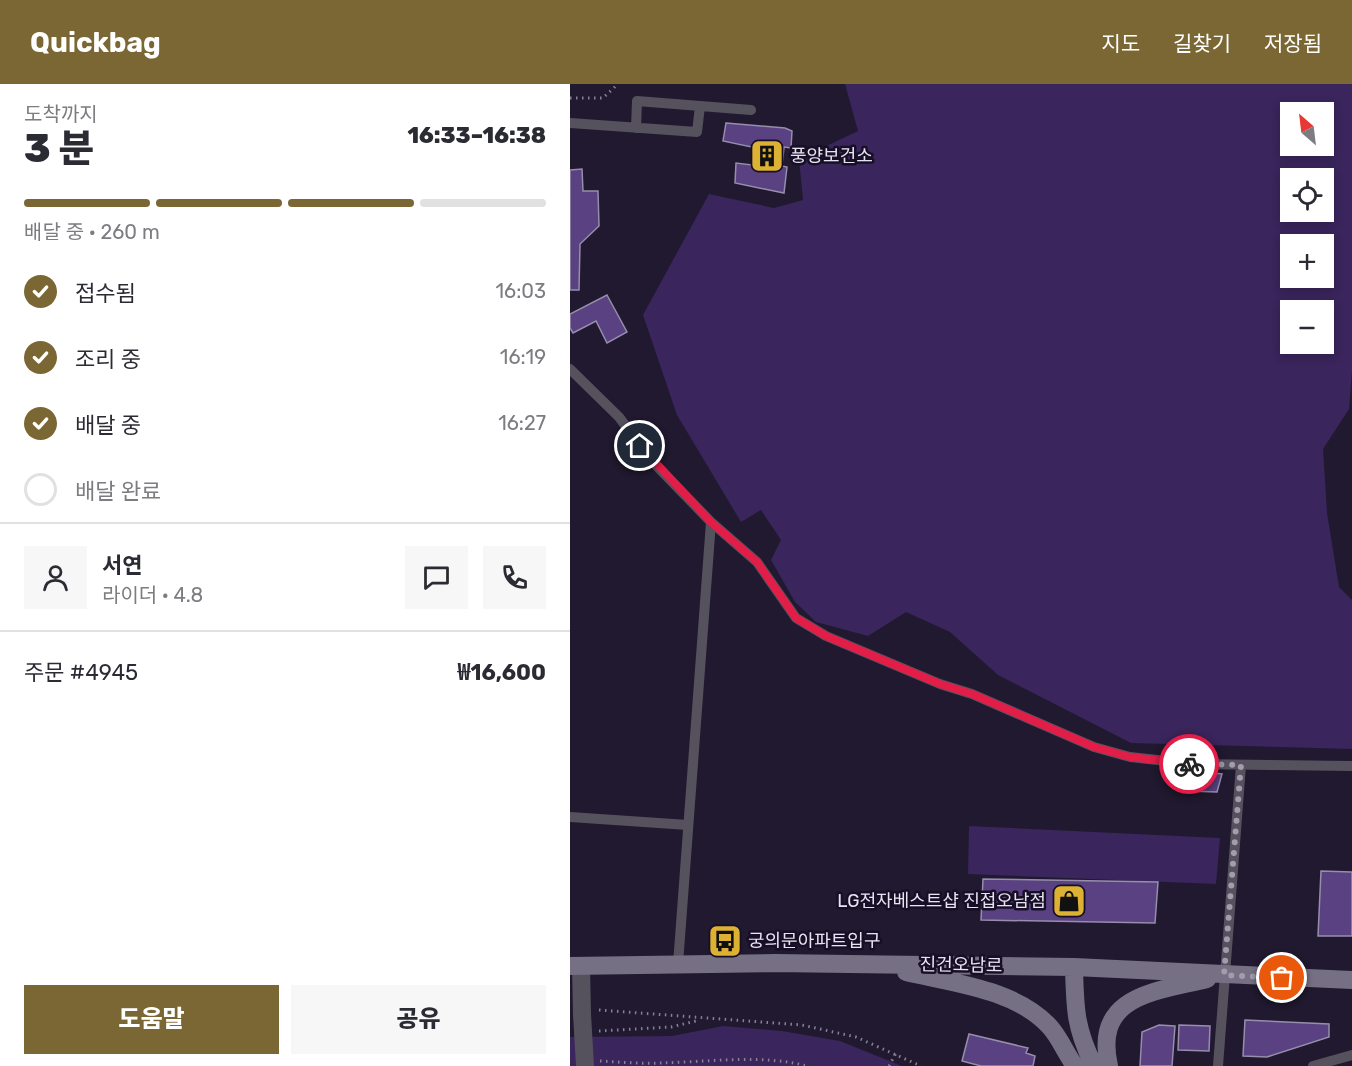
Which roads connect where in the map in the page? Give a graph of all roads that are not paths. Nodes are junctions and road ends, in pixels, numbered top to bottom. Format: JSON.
{"nodes":[{"id":1,"x":700,"y":106,"type":"junction"},
{"id":2,"x":751,"y":110,"type":"dead end"},
{"id":3,"x":570,"y":123,"type":"edge"},
{"id":4,"x":636,"y":128,"type":"junction"},
{"id":5,"x":570,"y":369,"type":"edge"},
{"id":6,"x":711,"y":522,"type":"junction"},
{"id":7,"x":1241,"y":765,"type":"junction"},
{"id":8,"x":1352,"y":766,"type":"edge"},
{"id":9,"x":570,"y":817,"type":"edge"},
{"id":10,"x":688,"y":825,"type":"junction"},
{"id":11,"x":678,"y":964,"type":"junction"},
{"id":12,"x":875,"y":964,"type":"junction"},
{"id":13,"x":575,"y":966,"type":"edge"},
{"id":14,"x":1074,"y":967,"type":"junction"},
{"id":15,"x":1224,"y":975,"type":"junction"},
{"id":16,"x":1352,"y":980,"type":"edge"},
{"id":17,"x":1352,"y":1055,"type":"edge"},
{"id":18,"x":588,"y":1063,"type":"edge"},
{"id":19,"x":1075,"y":1066,"type":"edge"},
{"id":20,"x":1094,"y":1066,"type":"edge"},
{"id":21,"x":1109,"y":1066,"type":"edge"},
{"id":22,"x":1218,"y":1066,"type":"edge"},
{"id":23,"x":1313,"y":1066,"type":"edge"}],
"edges":[{"from":1,"to":2,"type":"lane"},
{"from":1,"to":4,"type":"lane"},
{"from":1,"to":4,"type":"lane"},
{"from":3,"to":4,"type":"lane"},
{"from":5,"to":6,"type":"lane"},
{"from":6,"to":7,"type":"lane"},
{"from":6,"to":10,"type":"lane"},
{"from":7,"to":8,"type":"lane"},
{"from":7,"to":15,"type":"lane"},
{"from":9,"to":10,"type":"lane"},
{"from":10,"to":11,"type":"lane"},
{"from":11,"to":12,"type":"main road","name":"진건오남로"},
{"from":11,"to":13,"type":"main road","name":"진건오남로"},
{"from":12,"to":14,"type":"main road","name":"진건오남로"},
{"from":12,"to":19,"type":"main road"},
{"from":13,"to":18,"type":"street","bridge":true},
{"from":14,"to":15,"type":"main road","name":"진건오남로"},
{"from":14,"to":20,"type":"main road"},
{"from":15,"to":16,"type":"main road","name":"진건오남로"},
{"from":15,"to":21,"type":"main road"},
{"from":15,"to":22,"type":"lane"},
{"from":17,"to":23,"type":"lane"}]}
